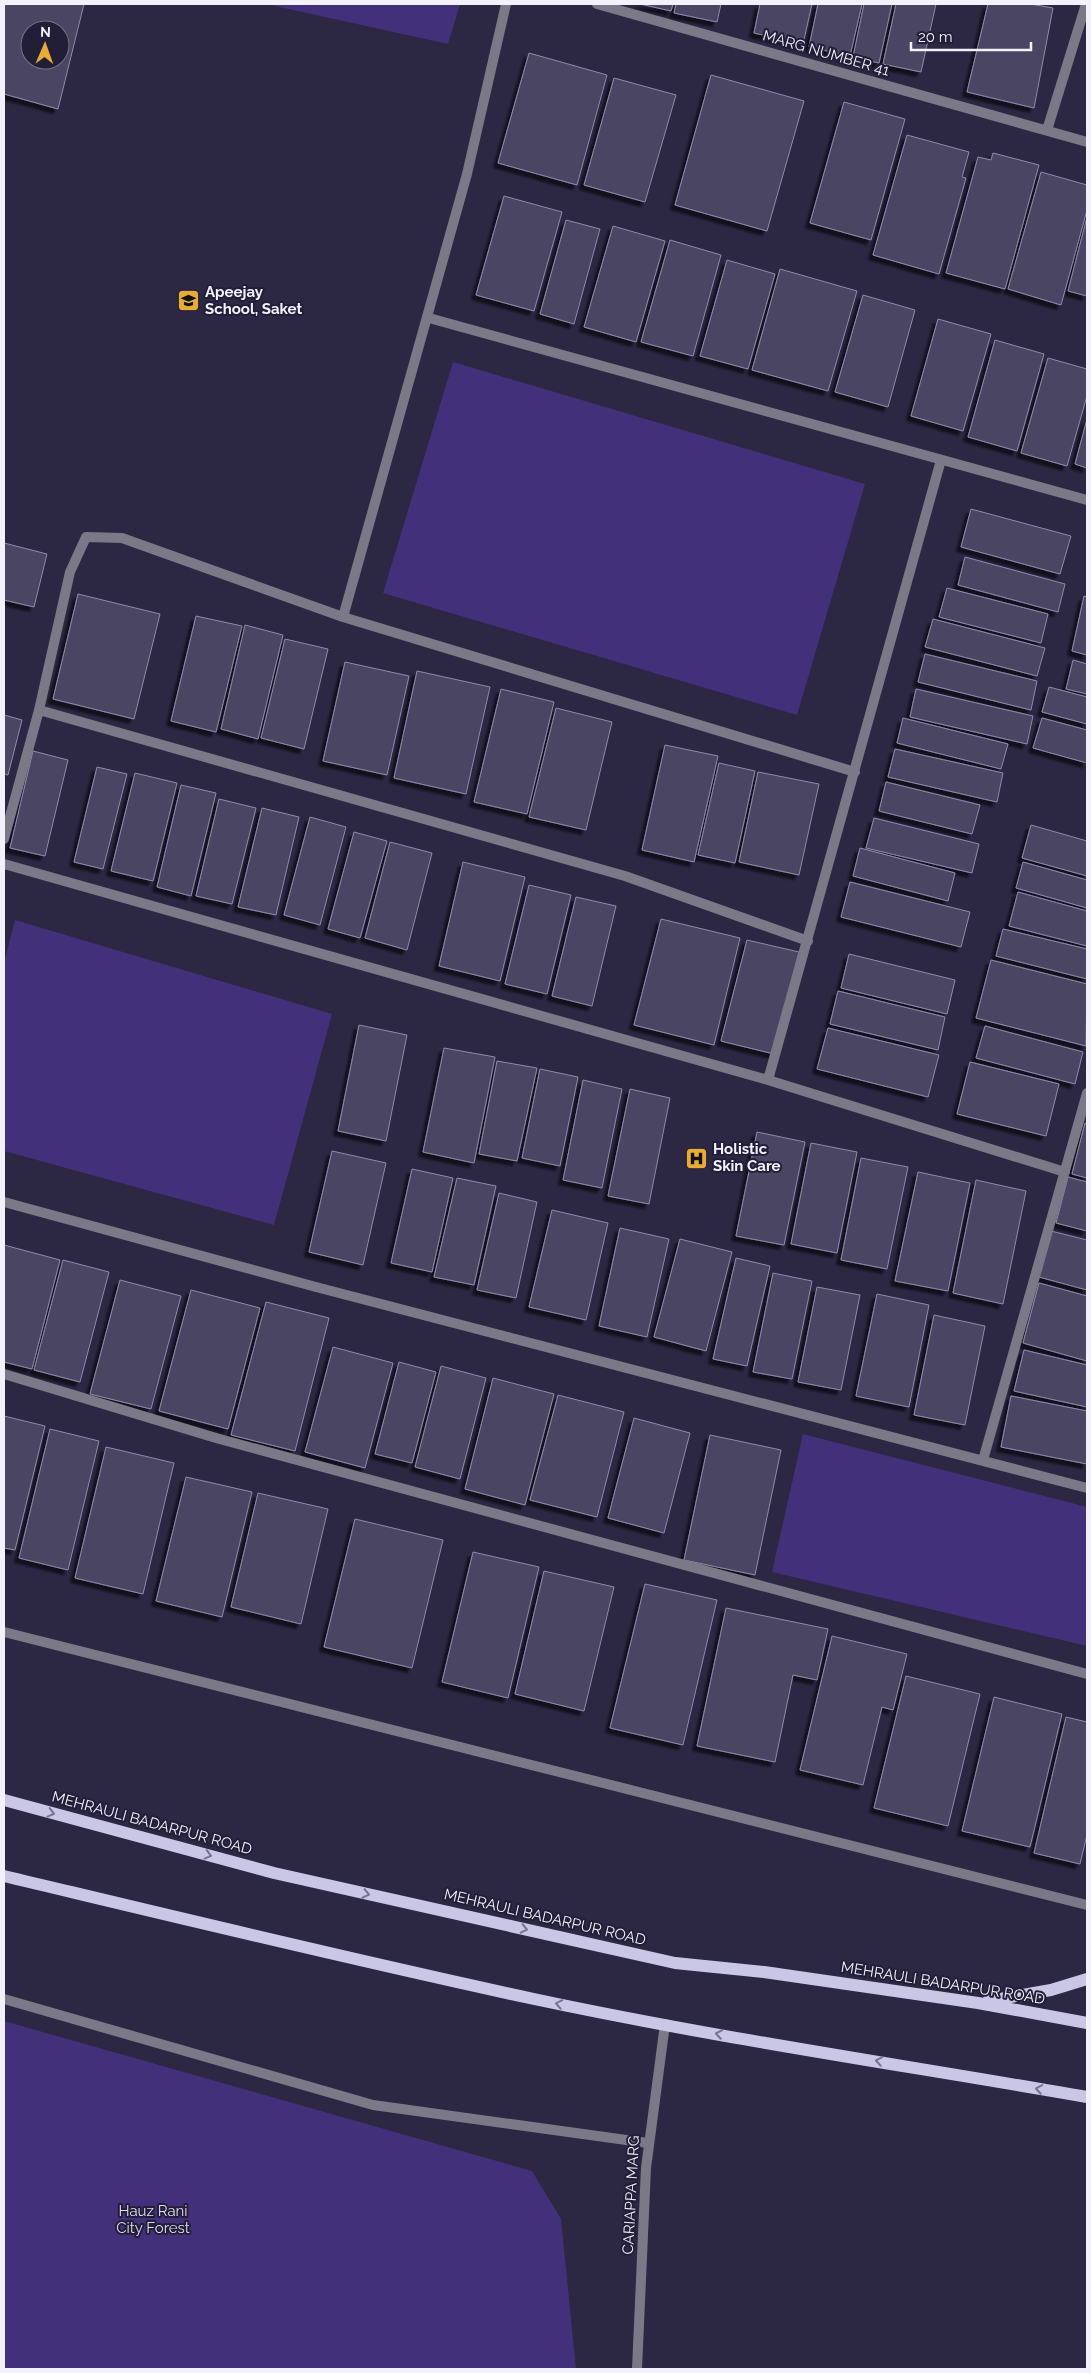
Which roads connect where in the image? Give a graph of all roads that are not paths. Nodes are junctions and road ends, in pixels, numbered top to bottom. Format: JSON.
{"nodes":[{"id":1,"x":506,"y":4,"type":"edge"},
{"id":2,"x":597,"y":4,"type":"edge"},
{"id":3,"x":1086,"y":4,"type":"edge"},
{"id":4,"x":1047,"y":130,"type":"junction"},
{"id":5,"x":1087,"y":142,"type":"edge"},
{"id":6,"x":429,"y":318,"type":"junction"},
{"id":7,"x":941,"y":460,"type":"junction"},
{"id":8,"x":1087,"y":500,"type":"edge"},
{"id":9,"x":343,"y":617,"type":"junction"},
{"id":10,"x":39,"y":710,"type":"junction"},
{"id":11,"x":855,"y":772,"type":"junction"},
{"id":12,"x":4,"y":839,"type":"edge"},
{"id":13,"x":4,"y":864,"type":"edge"},
{"id":14,"x":808,"y":940,"type":"junction"},
{"id":15,"x":768,"y":1080,"type":"junction"},
{"id":16,"x":1087,"y":1093,"type":"edge"},
{"id":17,"x":1065,"y":1172,"type":"junction"},
{"id":18,"x":4,"y":1202,"type":"edge"},
{"id":19,"x":4,"y":1374,"type":"edge"},
{"id":20,"x":982,"y":1460,"type":"junction"},
{"id":21,"x":1087,"y":1488,"type":"edge"},
{"id":22,"x":4,"y":1632,"type":"edge"},
{"id":23,"x":1087,"y":1674,"type":"edge"},
{"id":24,"x":4,"y":1800,"type":"edge"},
{"id":25,"x":4,"y":1876,"type":"edge"},
{"id":26,"x":1087,"y":1905,"type":"edge"},
{"id":27,"x":1087,"y":1979,"type":"edge"},
{"id":28,"x":4,"y":1999,"type":"edge"},
{"id":29,"x":978,"y":2003,"type":"junction"},
{"id":30,"x":1087,"y":2023,"type":"edge"},
{"id":31,"x":664,"y":2024,"type":"junction"},
{"id":32,"x":1087,"y":2097,"type":"edge"},
{"id":33,"x":648,"y":2143,"type":"junction"},
{"id":34,"x":638,"y":2369,"type":"edge"}],
"edges":[{"from":1,"to":6,"type":"street"},
{"from":2,"to":4,"type":"street","name":"MARG NUMBER 41"},
{"from":3,"to":4,"type":"street"},
{"from":4,"to":5,"type":"street","name":"MARG NUMBER 41"},
{"from":6,"to":7,"type":"street"},
{"from":6,"to":9,"type":"street"},
{"from":7,"to":8,"type":"street"},
{"from":7,"to":11,"type":"street"},
{"from":9,"to":10,"type":"street"},
{"from":9,"to":11,"type":"street"},
{"from":10,"to":12,"type":"street"},
{"from":10,"to":14,"type":"street"},
{"from":11,"to":14,"type":"street"},
{"from":13,"to":15,"type":"street"},
{"from":14,"to":15,"type":"street"},
{"from":15,"to":17,"type":"street"},
{"from":16,"to":17,"type":"street"},
{"from":17,"to":20,"type":"street"},
{"from":18,"to":20,"type":"street"},
{"from":19,"to":23,"type":"street"},
{"from":20,"to":21,"type":"street"},
{"from":22,"to":26,"type":"street"},
{"from":24,"to":29,"type":"main road","name":"MEHRAULI BADARPUR ROAD","one_way":true},
{"from":31,"to":25,"type":"main road","one_way":true},
{"from":27,"to":29,"type":"main road"},
{"from":28,"to":33,"type":"street"},
{"from":29,"to":30,"type":"main road","name":"MEHRAULI BADARPUR ROAD"},
{"from":32,"to":31,"type":"main road","one_way":true},
{"from":31,"to":33,"type":"street","name":"CARIAPPA MARG"},
{"from":33,"to":34,"type":"street","name":"CARIAPPA MARG"}]}
